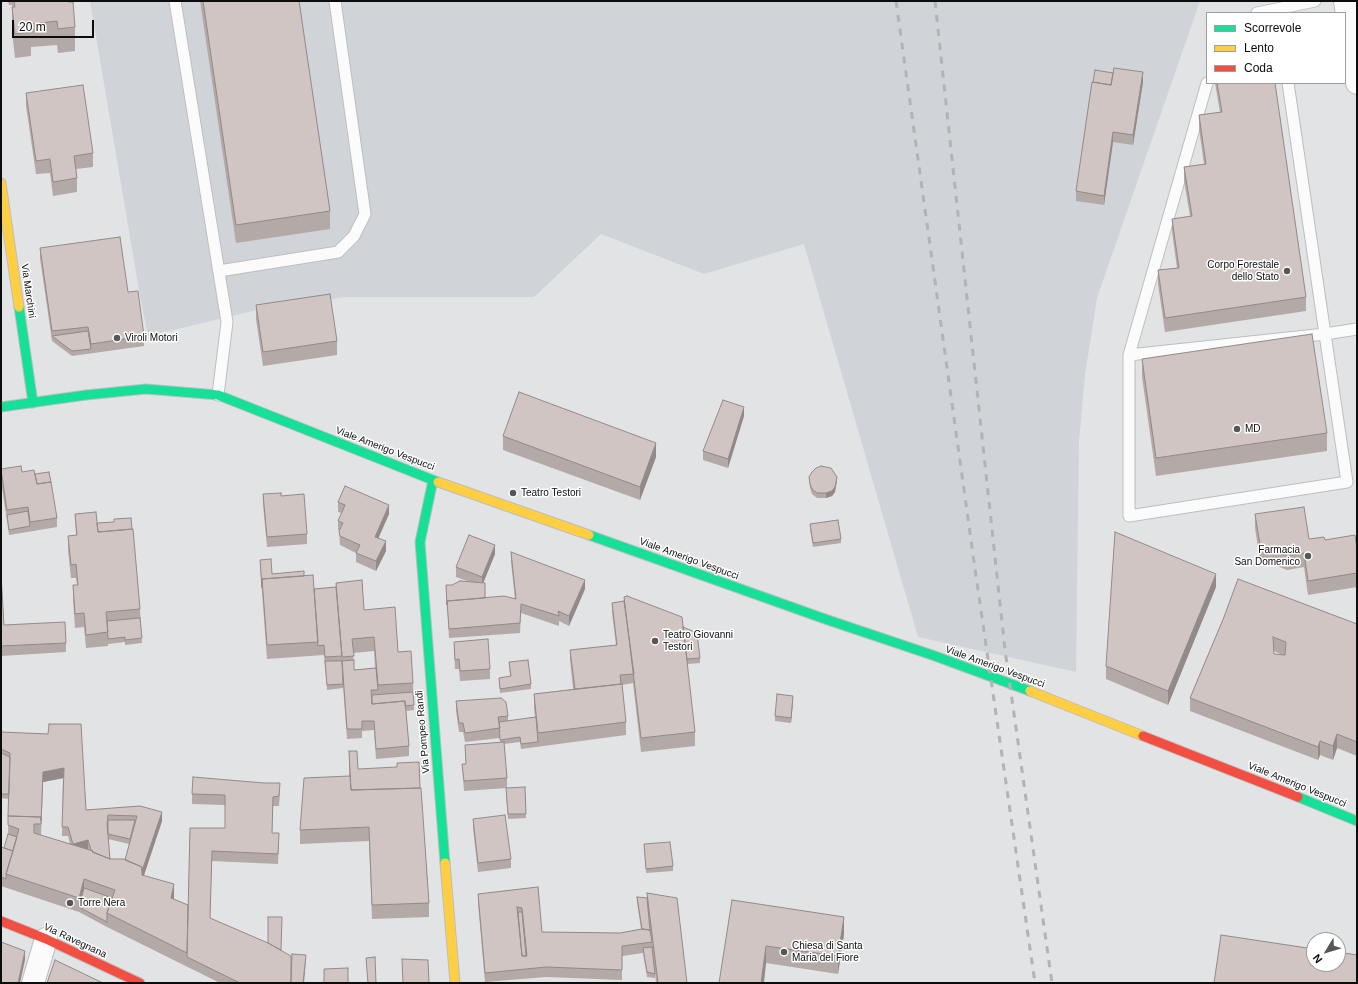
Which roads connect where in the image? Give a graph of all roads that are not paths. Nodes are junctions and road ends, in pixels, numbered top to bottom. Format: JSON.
{"nodes":[{"id":1,"x":175,"y":1,"type":"edge"},
{"id":2,"x":335,"y":1,"type":"edge"},
{"id":3,"x":1315,"y":1,"type":"edge"},
{"id":4,"x":1345,"y":1,"type":"edge"},
{"id":5,"x":1262,"y":12,"type":"edge"},
{"id":6,"x":1357,"y":83,"type":"edge"},
{"id":7,"x":1207,"y":84,"type":"edge"},
{"id":8,"x":1288,"y":84,"type":"edge"},
{"id":9,"x":1,"y":183,"type":"edge"},
{"id":10,"x":219,"y":271,"type":"junction"},
{"id":11,"x":1357,"y":329,"type":"edge"},
{"id":12,"x":1325,"y":334,"type":"junction"},
{"id":13,"x":1129,"y":355,"type":"junction"},
{"id":14,"x":218,"y":395,"type":"junction"},
{"id":15,"x":33,"y":403,"type":"junction"},
{"id":16,"x":1,"y":407,"type":"edge"},
{"id":17,"x":433,"y":480,"type":"junction"},
{"id":18,"x":1357,"y":821,"type":"edge"},
{"id":19,"x":1,"y":922,"type":"edge"},
{"id":20,"x":46,"y":939,"type":"junction"},
{"id":21,"x":33,"y":983,"type":"edge"},
{"id":22,"x":140,"y":983,"type":"edge"},
{"id":23,"x":455,"y":983,"type":"edge"}],
"edges":[{"from":1,"to":10,"type":"lane"},
{"from":2,"to":10,"type":"lane"},
{"from":3,"to":5,"type":"lane"},
{"from":4,"to":6,"type":"street"},
{"from":7,"to":13,"type":"lane"},
{"from":8,"to":12,"type":"lane"},
{"from":9,"to":15,"type":"main road","name":"Via Marchini"},
{"from":10,"to":14,"type":"lane"},
{"from":11,"to":12,"type":"lane"},
{"from":12,"to":13,"type":"lane"},
{"from":12,"to":13,"type":"lane"},
{"from":14,"to":15,"type":"main road","name":"Viale Amerigo Vespucci"},
{"from":14,"to":17,"type":"main road","name":"Viale Amerigo Vespucci"},
{"from":15,"to":16,"type":"main road","name":"Viale Amerigo Vespucci"},
{"from":17,"to":18,"type":"main road","name":"Viale Amerigo Vespucci"},
{"from":17,"to":23,"type":"main road","name":"Via Pompeo Randi"},
{"from":19,"to":20,"type":"main road","name":"Via Ravegnana"},
{"from":20,"to":21,"type":"street"},
{"from":20,"to":22,"type":"main road","name":"Via Ravegnana"}]}
